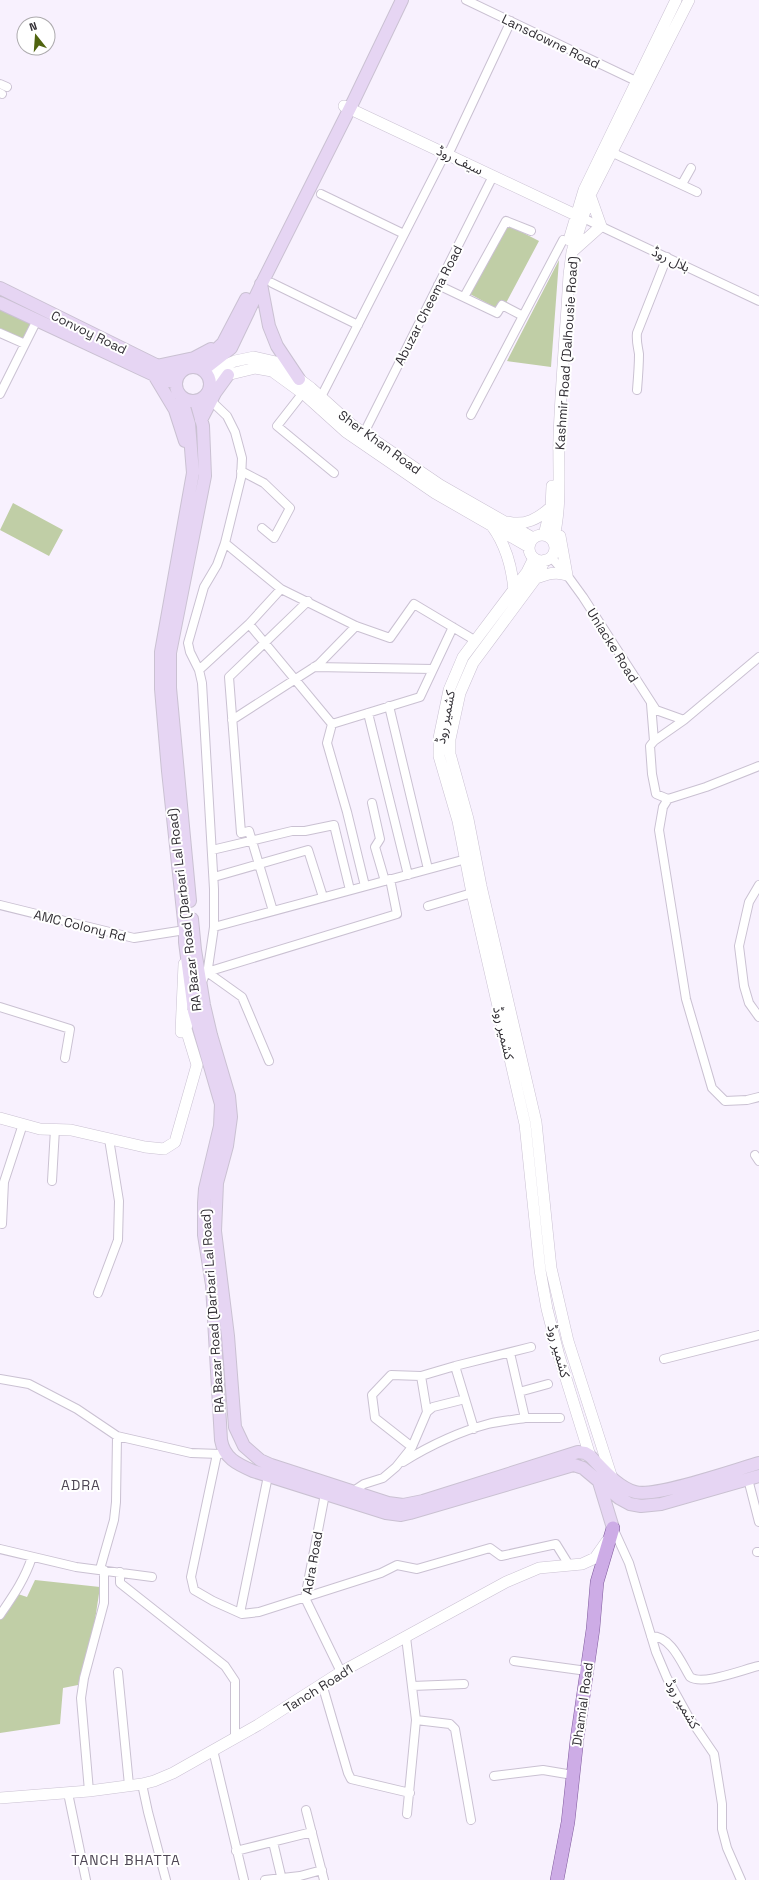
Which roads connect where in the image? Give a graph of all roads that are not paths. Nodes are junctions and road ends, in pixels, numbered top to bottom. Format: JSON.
{"nodes":[{"id":1,"x":395,"y":0,"type":"edge"},
{"id":2,"x":402,"y":0,"type":"edge"},
{"id":3,"x":466,"y":0,"type":"edge"},
{"id":4,"x":676,"y":0,"type":"edge"},
{"id":5,"x":689,"y":0,"type":"edge"},
{"id":6,"x":511,"y":21,"type":"junction"},
{"id":7,"x":636,"y":81,"type":"junction"},
{"id":8,"x":347,"y":108,"type":"junction"},
{"id":9,"x":611,"y":152,"type":"junction"},
{"id":10,"x":447,"y":154,"type":"junction"},
{"id":11,"x":691,"y":168,"type":"dead end"},
{"id":12,"x":493,"y":176,"type":"junction"},
{"id":13,"x":682,"y":184,"type":"junction"},
{"id":14,"x":697,"y":192,"type":"dead end"},
{"id":15,"x":321,"y":194,"type":"dead end"},
{"id":16,"x":585,"y":196,"type":"junction"},
{"id":17,"x":557,"y":206,"type":"junction"},
{"id":18,"x":579,"y":216,"type":"junction"},
{"id":19,"x":601,"y":226,"type":"junction"},
{"id":20,"x":531,"y":231,"type":"dead end"},
{"id":21,"x":404,"y":234,"type":"junction"},
{"id":22,"x":563,"y":240,"type":"dead end"},
{"id":23,"x":572,"y":252,"type":"junction"},
{"id":24,"x":667,"y":257,"type":"junction"},
{"id":25,"x":267,"y":283,"type":"junction"},
{"id":26,"x":438,"y":285,"type":"junction"},
{"id":27,"x":0,"y":288,"type":"edge"},
{"id":28,"x":464,"y":297,"type":"junction"},
{"id":29,"x":759,"y":301,"type":"edge"},
{"id":30,"x":0,"y":303,"type":"edge"},
{"id":31,"x":523,"y":316,"type":"junction"},
{"id":32,"x":37,"y":320,"type":"junction"},
{"id":33,"x":358,"y":325,"type":"junction"},
{"id":34,"x":0,"y":333,"type":"edge"},
{"id":35,"x":222,"y":343,"type":"junction"},
{"id":36,"x":25,"y":344,"type":"junction"},
{"id":37,"x":156,"y":370,"type":"junction"},
{"id":38,"x":204,"y":373,"type":"junction"},
{"id":39,"x":228,"y":375,"type":"junction"},
{"id":40,"x":178,"y":378,"type":"junction"},
{"id":41,"x":299,"y":379,"type":"junction"},
{"id":42,"x":637,"y":390,"type":"dead end"},
{"id":43,"x":0,"y":394,"type":"edge"},
{"id":44,"x":302,"y":394,"type":"junction"},
{"id":45,"x":181,"y":397,"type":"junction"},
{"id":46,"x":321,"y":397,"type":"junction"},
{"id":47,"x":204,"y":399,"type":"junction"},
{"id":48,"x":471,"y":415,"type":"dead end"},
{"id":49,"x":364,"y":433,"type":"junction"},
{"id":50,"x":192,"y":462,"type":"junction"},
{"id":51,"x":241,"y":471,"type":"junction"},
{"id":52,"x":334,"y":473,"type":"dead end"},
{"id":53,"x":551,"y":507,"type":"junction"},
{"id":54,"x":504,"y":521,"type":"junction"},
{"id":55,"x":558,"y":522,"type":"junction"},
{"id":56,"x":490,"y":524,"type":"junction"},
{"id":57,"x":262,"y":528,"type":"dead end"},
{"id":58,"x":549,"y":538,"type":"junction"},
{"id":59,"x":531,"y":542,"type":"junction"},
{"id":60,"x":225,"y":543,"type":"junction"},
{"id":61,"x":544,"y":558,"type":"junction"},
{"id":62,"x":567,"y":575,"type":"junction"},
{"id":63,"x":536,"y":578,"type":"junction"},
{"id":64,"x":281,"y":589,"type":"junction"},
{"id":65,"x":514,"y":590,"type":"junction"},
{"id":66,"x":308,"y":601,"type":"junction"},
{"id":67,"x":249,"y":624,"type":"junction"},
{"id":68,"x":356,"y":626,"type":"junction"},
{"id":69,"x":453,"y":627,"type":"junction"},
{"id":70,"x":476,"y":641,"type":"junction"},
{"id":71,"x":264,"y":642,"type":"junction"},
{"id":72,"x":759,"y":657,"type":"edge"},
{"id":73,"x":314,"y":667,"type":"junction"},
{"id":74,"x":433,"y":669,"type":"junction"},
{"id":75,"x":199,"y":670,"type":"junction"},
{"id":76,"x":295,"y":679,"type":"junction"},
{"id":77,"x":652,"y":704,"type":"junction"},
{"id":78,"x":389,"y":706,"type":"junction"},
{"id":79,"x":368,"y":713,"type":"junction"},
{"id":80,"x":232,"y":720,"type":"junction"},
{"id":81,"x":684,"y":720,"type":"junction"},
{"id":82,"x":332,"y":724,"type":"junction"},
{"id":83,"x":654,"y":741,"type":"junction"},
{"id":84,"x":759,"y":766,"type":"edge"},
{"id":85,"x":668,"y":798,"type":"junction"},
{"id":86,"x":372,"y":803,"type":"dead end"},
{"id":87,"x":252,"y":842,"type":"junction"},
{"id":88,"x":212,"y":850,"type":"junction"},
{"id":89,"x":471,"y":858,"type":"junction"},
{"id":90,"x":259,"y":864,"type":"junction"},
{"id":91,"x":428,"y":869,"type":"junction"},
{"id":92,"x":408,"y":874,"type":"junction"},
{"id":93,"x":214,"y":877,"type":"junction"},
{"id":94,"x":388,"y":880,"type":"junction"},
{"id":95,"x":759,"y":885,"type":"edge"},
{"id":96,"x":365,"y":886,"type":"junction"},
{"id":97,"x":475,"y":889,"type":"junction"},
{"id":98,"x":350,"y":890,"type":"junction"},
{"id":99,"x":323,"y":897,"type":"junction"},
{"id":100,"x":0,"y":904,"type":"edge"},
{"id":101,"x":428,"y":906,"type":"dead end"},
{"id":102,"x":273,"y":911,"type":"junction"},
{"id":103,"x":214,"y":927,"type":"junction"},
{"id":104,"x":185,"y":930,"type":"junction"},
{"id":105,"x":185,"y":942,"type":"junction"},
{"id":106,"x":207,"y":972,"type":"junction"},
{"id":107,"x":201,"y":985,"type":"junction"},
{"id":108,"x":0,"y":1007,"type":"edge"},
{"id":109,"x":199,"y":1008,"type":"junction"},
{"id":110,"x":759,"y":1017,"type":"edge"},
{"id":111,"x":65,"y":1058,"type":"dead end"},
{"id":112,"x":269,"y":1061,"type":"dead end"},
{"id":113,"x":195,"y":1070,"type":"junction"},
{"id":114,"x":759,"y":1098,"type":"edge"},
{"id":115,"x":0,"y":1118,"type":"edge"},
{"id":116,"x":23,"y":1124,"type":"junction"},
{"id":117,"x":55,"y":1129,"type":"junction"},
{"id":118,"x":109,"y":1139,"type":"junction"},
{"id":119,"x":52,"y":1181,"type":"dead end"},
{"id":120,"x":2,"y":1224,"type":"dead end"},
{"id":121,"x":542,"y":1235,"type":"junction"},
{"id":122,"x":98,"y":1293,"type":"dead end"},
{"id":123,"x":560,"y":1306,"type":"junction"},
{"id":124,"x":547,"y":1309,"type":"junction"},
{"id":125,"x":759,"y":1335,"type":"edge"},
{"id":126,"x":531,"y":1347,"type":"dead end"},
{"id":127,"x":510,"y":1352,"type":"junction"},
{"id":128,"x":664,"y":1359,"type":"dead end"},
{"id":129,"x":455,"y":1366,"type":"junction"},
{"id":130,"x":422,"y":1376,"type":"junction"},
{"id":131,"x":0,"y":1379,"type":"edge"},
{"id":132,"x":548,"y":1384,"type":"dead end"},
{"id":133,"x":519,"y":1392,"type":"junction"},
{"id":134,"x":465,"y":1399,"type":"junction"},
{"id":135,"x":427,"y":1412,"type":"junction"},
{"id":136,"x":525,"y":1418,"type":"junction"},
{"id":137,"x":560,"y":1418,"type":"dead end"},
{"id":138,"x":474,"y":1429,"type":"junction"},
{"id":139,"x":117,"y":1436,"type":"junction"},
{"id":140,"x":412,"y":1447,"type":"junction"},
{"id":141,"x":221,"y":1454,"type":"junction"},
{"id":142,"x":590,"y":1456,"type":"junction"},
{"id":143,"x":759,"y":1463,"type":"edge"},
{"id":144,"x":396,"y":1467,"type":"junction"},
{"id":145,"x":611,"y":1475,"type":"junction"},
{"id":146,"x":268,"y":1476,"type":"junction"},
{"id":147,"x":753,"y":1478,"type":"edge"},
{"id":148,"x":599,"y":1482,"type":"junction"},
{"id":149,"x":352,"y":1492,"type":"junction"},
{"id":150,"x":325,"y":1494,"type":"junction"},
{"id":151,"x":618,"y":1498,"type":"junction"},
{"id":152,"x":759,"y":1522,"type":"edge"},
{"id":153,"x":613,"y":1528,"type":"junction"},
{"id":154,"x":0,"y":1549,"type":"edge"},
{"id":155,"x":32,"y":1557,"type":"junction"},
{"id":156,"x":569,"y":1565,"type":"junction"},
{"id":157,"x":102,"y":1569,"type":"junction"},
{"id":158,"x":120,"y":1572,"type":"junction"},
{"id":159,"x":152,"y":1577,"type":"dead end"},
{"id":160,"x":305,"y":1598,"type":"junction"},
{"id":161,"x":240,"y":1613,"type":"junction"},
{"id":162,"x":0,"y":1615,"type":"edge"},
{"id":163,"x":651,"y":1636,"type":"junction"},
{"id":164,"x":406,"y":1637,"type":"junction"},
{"id":165,"x":514,"y":1662,"type":"dead end"},
{"id":166,"x":759,"y":1666,"type":"edge"},
{"id":167,"x":587,"y":1671,"type":"junction"},
{"id":168,"x":118,"y":1672,"type":"dead end"},
{"id":169,"x":341,"y":1672,"type":"junction"},
{"id":170,"x":322,"y":1684,"type":"junction"},
{"id":171,"x":464,"y":1684,"type":"dead end"},
{"id":172,"x":412,"y":1686,"type":"junction"},
{"id":173,"x":416,"y":1720,"type":"junction"},
{"id":174,"x":235,"y":1737,"type":"junction"},
{"id":175,"x":213,"y":1750,"type":"junction"},
{"id":176,"x":573,"y":1774,"type":"junction"},
{"id":177,"x":494,"y":1776,"type":"dead end"},
{"id":178,"x":142,"y":1784,"type":"junction"},
{"id":179,"x":128,"y":1785,"type":"junction"},
{"id":180,"x":89,"y":1791,"type":"junction"},
{"id":181,"x":68,"y":1793,"type":"junction"},
{"id":182,"x":410,"y":1793,"type":"junction"},
{"id":183,"x":0,"y":1798,"type":"edge"},
{"id":184,"x":306,"y":1810,"type":"dead end"},
{"id":185,"x":407,"y":1814,"type":"dead end"},
{"id":186,"x":471,"y":1820,"type":"dead end"},
{"id":187,"x":312,"y":1832,"type":"junction"},
{"id":188,"x":273,"y":1842,"type":"junction"},
{"id":189,"x":236,"y":1851,"type":"junction"},
{"id":190,"x":322,"y":1870,"type":"junction"},
{"id":191,"x":282,"y":1879,"type":"edge"},
{"id":192,"x":86,"y":1880,"type":"edge"},
{"id":193,"x":166,"y":1880,"type":"edge"},
{"id":194,"x":244,"y":1880,"type":"edge"},
{"id":195,"x":265,"y":1880,"type":"edge"},
{"id":196,"x":324,"y":1880,"type":"edge"},
{"id":197,"x":557,"y":1880,"type":"edge"},
{"id":198,"x":741,"y":1880,"type":"edge"}],
"edges":[{"from":1,"to":8,"type":"main road"},
{"from":2,"to":8,"type":"main road"},
{"from":3,"to":6,"type":"street","name":"Lansdowne Road"},
{"from":4,"to":7,"type":"street","name":"Kashmir Road (Dalhousie Road)"},
{"from":5,"to":9,"type":"street","name":"Kashmir Road (Dalhousie Road)"},
{"from":6,"to":7,"type":"street","name":"Lansdowne Road"},
{"from":6,"to":10,"type":"street"},
{"from":7,"to":16,"type":"street","name":"Kashmir Road (Dalhousie Road)"},
{"from":8,"to":10,"type":"street","name":"سیف روڈ"},
{"from":8,"to":25,"type":"main road"},
{"from":8,"to":35,"type":"main road"},
{"from":9,"to":13,"type":"street"},
{"from":9,"to":16,"type":"street","name":"Kashmir Road (Dalhousie Road)"},
{"from":10,"to":12,"type":"street","name":"سیف روڈ"},
{"from":10,"to":21,"type":"street"},
{"from":11,"to":13,"type":"street"},
{"from":12,"to":17,"type":"street","name":"سیف روڈ"},
{"from":12,"to":26,"type":"street","name":"Abuzar Cheema Road"},
{"from":13,"to":14,"type":"street"},
{"from":15,"to":21,"type":"street"},
{"from":16,"to":17,"type":"street"},
{"from":16,"to":18,"type":"street","name":"Kashmir Road (Dalhousie Road)"},
{"from":16,"to":19,"type":"street"},
{"from":17,"to":18,"type":"street","name":"سیف روڈ"},
{"from":18,"to":19,"type":"street","name":"ہلال روڈ"},
{"from":18,"to":23,"type":"street","name":"Kashmir Road (Dalhousie Road)"},
{"from":18,"to":53,"type":"street","name":"Kashmir Road (Dalhousie Road)"},
{"from":19,"to":23,"type":"street"},
{"from":19,"to":24,"type":"street","name":"ہلال روڈ"},
{"from":20,"to":28,"type":"street"},
{"from":21,"to":33,"type":"street"},
{"from":22,"to":31,"type":"street"},
{"from":23,"to":55,"type":"street","name":"Kashmir Road (Dalhousie Road)"},
{"from":24,"to":29,"type":"street","name":"ہلال روڈ"},
{"from":24,"to":42,"type":"street"},
{"from":25,"to":33,"type":"street"},
{"from":25,"to":38,"type":"main road"},
{"from":25,"to":41,"type":"main road"},
{"from":26,"to":28,"type":"street"},
{"from":26,"to":49,"type":"street","name":"Abuzar Cheema Road"},
{"from":27,"to":37,"type":"main road","name":"Convoy Road"},
{"from":28,"to":31,"type":"street"},
{"from":30,"to":32,"type":"main road","name":"Convoy Road"},
{"from":31,"to":48,"type":"street"},
{"from":32,"to":36,"type":"street"},
{"from":32,"to":37,"type":"main road","name":"Convoy Road"},
{"from":33,"to":46,"type":"street"},
{"from":34,"to":36,"type":"street"},
{"from":35,"to":37,"type":"main road"},
{"from":35,"to":38,"type":"main road"},
{"from":36,"to":43,"type":"street"},
{"from":37,"to":40,"type":"main road","name":"Convoy Road"},
{"from":37,"to":50,"type":"main road"},
{"from":38,"to":39,"type":"street","name":"Sher Khan Road"},
{"from":38,"to":40,"type":"main road"},
{"from":38,"to":41,"type":"street","name":"Sher Khan Road"},
{"from":38,"to":47,"type":"main road"},
{"from":39,"to":44,"type":"street","name":"Sher Khan Road"},
{"from":39,"to":47,"type":"main road"},
{"from":40,"to":45,"type":"main road"},
{"from":41,"to":46,"type":"street","name":"Sher Khan Road"},
{"from":44,"to":52,"type":"street"},
{"from":44,"to":56,"type":"street","name":"Sher Khan Road"},
{"from":45,"to":47,"type":"main road"},
{"from":45,"to":50,"type":"main road","name":"RA Bazar Road (Darbari Lal Road)"},
{"from":46,"to":49,"type":"street","name":"Sher Khan Road"},
{"from":47,"to":51,"type":"street"},
{"from":47,"to":107,"type":"main road","name":"RA Bazar Road (Darbari Lal Road)"},
{"from":49,"to":54,"type":"street","name":"Sher Khan Road"},
{"from":50,"to":104,"type":"main road","name":"RA Bazar Road (Darbari Lal Road)"},
{"from":51,"to":57,"type":"street"},
{"from":51,"to":60,"type":"street"},
{"from":53,"to":54,"type":"street"},
{"from":53,"to":58,"type":"street","name":"Kashmir Road (Dalhousie Road)"},
{"from":54,"to":59,"type":"street","name":"Sher Khan Road"},
{"from":55,"to":58,"type":"street","name":"Kashmir Road (Dalhousie Road)"},
{"from":55,"to":62,"type":"street"},
{"from":56,"to":59,"type":"street","name":"Sher Khan Road"},
{"from":56,"to":65,"type":"street"},
{"from":58,"to":59,"type":"street"},
{"from":58,"to":61,"type":"street"},
{"from":59,"to":61,"type":"street"},
{"from":60,"to":64,"type":"street"},
{"from":60,"to":75,"type":"street"},
{"from":61,"to":62,"type":"street","name":"Uniacke Road"},
{"from":61,"to":63,"type":"street","name":"کشمیر روڈ"},
{"from":61,"to":65,"type":"street","name":"کشمیر روڈ"},
{"from":62,"to":63,"type":"street"},
{"from":62,"to":77,"type":"street","name":"Uniacke Road"},
{"from":63,"to":89,"type":"street","name":"کشمیر روڈ"},
{"from":64,"to":66,"type":"street"},
{"from":64,"to":67,"type":"street"},
{"from":65,"to":70,"type":"street","name":"کشمیر روڈ"},
{"from":66,"to":68,"type":"street"},
{"from":66,"to":71,"type":"street"},
{"from":67,"to":71,"type":"street"},
{"from":67,"to":75,"type":"street"},
{"from":68,"to":69,"type":"street"},
{"from":68,"to":73,"type":"street"},
{"from":69,"to":70,"type":"street"},
{"from":69,"to":74,"type":"street"},
{"from":70,"to":89,"type":"street","name":"کشمیر روڈ"},
{"from":71,"to":76,"type":"street"},
{"from":71,"to":80,"type":"street"},
{"from":72,"to":81,"type":"street"},
{"from":73,"to":74,"type":"street"},
{"from":73,"to":76,"type":"street"},
{"from":74,"to":78,"type":"street"},
{"from":75,"to":88,"type":"street"},
{"from":76,"to":80,"type":"street"},
{"from":76,"to":82,"type":"street"},
{"from":77,"to":81,"type":"street","name":"Uniacke Road"},
{"from":77,"to":83,"type":"street"},
{"from":78,"to":79,"type":"street"},
{"from":78,"to":91,"type":"street"},
{"from":79,"to":82,"type":"street"},
{"from":79,"to":92,"type":"street"},
{"from":80,"to":87,"type":"street"},
{"from":81,"to":83,"type":"street"},
{"from":82,"to":96,"type":"street"},
{"from":83,"to":85,"type":"street"},
{"from":84,"to":85,"type":"street"},
{"from":85,"to":114,"type":"street"},
{"from":86,"to":94,"type":"street"},
{"from":87,"to":88,"type":"street"},
{"from":87,"to":90,"type":"street"},
{"from":87,"to":98,"type":"street"},
{"from":88,"to":93,"type":"street"},
{"from":89,"to":91,"type":"street"},
{"from":89,"to":97,"type":"street","name":"کشمیر روڈ"},
{"from":90,"to":93,"type":"street"},
{"from":90,"to":99,"type":"street"},
{"from":90,"to":102,"type":"street"},
{"from":91,"to":92,"type":"street"},
{"from":92,"to":94,"type":"street"},
{"from":93,"to":103,"type":"street"},
{"from":94,"to":96,"type":"street"},
{"from":94,"to":106,"type":"street"},
{"from":95,"to":110,"type":"street"},
{"from":96,"to":98,"type":"street"},
{"from":97,"to":101,"type":"street"},
{"from":97,"to":121,"type":"street","name":"کشمیر روڈ"},
{"from":98,"to":99,"type":"street"},
{"from":99,"to":102,"type":"street"},
{"from":100,"to":104,"type":"street","name":"AMC Colony Rd"},
{"from":102,"to":103,"type":"street"},
{"from":103,"to":106,"type":"street"},
{"from":104,"to":105,"type":"main road","name":"RA Bazar Road (Darbari Lal Road)"},
{"from":105,"to":109,"type":"main road","name":"RA Bazar Road (Darbari Lal Road)"},
{"from":105,"to":113,"type":"street"},
{"from":106,"to":107,"type":"street"},
{"from":106,"to":112,"type":"street"},
{"from":107,"to":109,"type":"main road","name":"RA Bazar Road (Darbari Lal Road)"},
{"from":108,"to":111,"type":"street"},
{"from":109,"to":113,"type":"street"},
{"from":109,"to":141,"type":"main road","name":"RA Bazar Road (Darbari Lal Road)"},
{"from":109,"to":149,"type":"main road","name":"RA Bazar Road (Darbari Lal Road)"},
{"from":113,"to":118,"type":"street"},
{"from":115,"to":116,"type":"street"},
{"from":116,"to":117,"type":"street"},
{"from":116,"to":120,"type":"street"},
{"from":117,"to":118,"type":"street"},
{"from":117,"to":119,"type":"street"},
{"from":118,"to":122,"type":"street"},
{"from":121,"to":123,"type":"street","name":"کشمیر روڈ"},
{"from":121,"to":124,"type":"street","name":"کشمیر روڈ"},
{"from":123,"to":124,"type":"street"},
{"from":123,"to":145,"type":"street","name":"کشمیر روڈ"},
{"from":124,"to":142,"type":"street","name":"کشمیر روڈ"},
{"from":125,"to":128,"type":"street"},
{"from":126,"to":127,"type":"street"},
{"from":127,"to":129,"type":"street"},
{"from":127,"to":133,"type":"street"},
{"from":129,"to":130,"type":"street"},
{"from":129,"to":134,"type":"street"},
{"from":130,"to":135,"type":"street"},
{"from":130,"to":140,"type":"street"},
{"from":131,"to":139,"type":"street"},
{"from":132,"to":133,"type":"street"},
{"from":133,"to":136,"type":"street"},
{"from":134,"to":135,"type":"street"},
{"from":134,"to":138,"type":"street"},
{"from":135,"to":140,"type":"street"},
{"from":136,"to":137,"type":"street"},
{"from":136,"to":138,"type":"street"},
{"from":138,"to":144,"type":"street"},
{"from":139,"to":141,"type":"street"},
{"from":139,"to":157,"type":"street"},
{"from":140,"to":144,"type":"street"},
{"from":141,"to":146,"type":"main road"},
{"from":141,"to":161,"type":"street"},
{"from":142,"to":145,"type":"main road"},
{"from":142,"to":148,"type":"main road","name":"کشمیر روڈ"},
{"from":142,"to":149,"type":"main road","name":"RA Bazar Road (Darbari Lal Road)"},
{"from":143,"to":145,"type":"main road"},
{"from":144,"to":149,"type":"street"},
{"from":145,"to":151,"type":"main road","name":"کشمیر روڈ"},
{"from":146,"to":150,"type":"main road"},
{"from":146,"to":161,"type":"street"},
{"from":147,"to":151,"type":"main road"},
{"from":147,"to":152,"type":"street"},
{"from":148,"to":150,"type":"main road"},
{"from":148,"to":151,"type":"main road"},
{"from":148,"to":153,"type":"main road","name":"کشمیر روڈ"},
{"from":150,"to":160,"type":"street","name":"Adra Road"},
{"from":151,"to":153,"type":"main road","name":"کشمیر روڈ"},
{"from":153,"to":156,"type":"street","name":"Tanch Road1"},
{"from":153,"to":163,"type":"street","name":"کشمیر روڈ"},
{"from":153,"to":167,"type":"main road","name":"Dhamial Road"},
{"from":154,"to":155,"type":"street"},
{"from":155,"to":157,"type":"street"},
{"from":155,"to":162,"type":"street"},
{"from":156,"to":160,"type":"street"},
{"from":156,"to":164,"type":"street","name":"Tanch Road1"},
{"from":157,"to":158,"type":"street"},
{"from":157,"to":180,"type":"street"},
{"from":158,"to":159,"type":"street"},
{"from":158,"to":174,"type":"street"},
{"from":160,"to":161,"type":"street"},
{"from":160,"to":169,"type":"street","name":"Adra Road"},
{"from":163,"to":166,"type":"street"},
{"from":163,"to":198,"type":"street","name":"کشمیر روڈ"},
{"from":164,"to":169,"type":"street","name":"Tanch Road1"},
{"from":164,"to":172,"type":"street"},
{"from":165,"to":167,"type":"street"},
{"from":167,"to":176,"type":"main road","name":"Dhamial Road"},
{"from":168,"to":179,"type":"street"},
{"from":169,"to":170,"type":"street","name":"Tanch Road1"},
{"from":170,"to":174,"type":"street","name":"Tanch Road1"},
{"from":170,"to":182,"type":"street"},
{"from":171,"to":172,"type":"street"},
{"from":172,"to":173,"type":"street"},
{"from":173,"to":182,"type":"street"},
{"from":173,"to":186,"type":"street"},
{"from":174,"to":175,"type":"street","name":"Tanch Road1"},
{"from":175,"to":178,"type":"street","name":"Tanch Road1"},
{"from":175,"to":189,"type":"street"},
{"from":176,"to":177,"type":"street"},
{"from":176,"to":197,"type":"main road","name":"Dhamial Road"},
{"from":178,"to":179,"type":"street","name":"Tanch Road1"},
{"from":178,"to":193,"type":"street"},
{"from":179,"to":180,"type":"street","name":"Tanch Road1"},
{"from":180,"to":181,"type":"street","name":"Tanch Road1"},
{"from":181,"to":183,"type":"street","name":"Tanch Road1"},
{"from":181,"to":192,"type":"street"},
{"from":182,"to":185,"type":"street"},
{"from":184,"to":187,"type":"street"},
{"from":187,"to":188,"type":"street"},
{"from":187,"to":190,"type":"street"},
{"from":188,"to":189,"type":"street"},
{"from":188,"to":191,"type":"street"},
{"from":189,"to":194,"type":"street"},
{"from":190,"to":191,"type":"street"},
{"from":190,"to":196,"type":"street"},
{"from":191,"to":195,"type":"street"}]}
